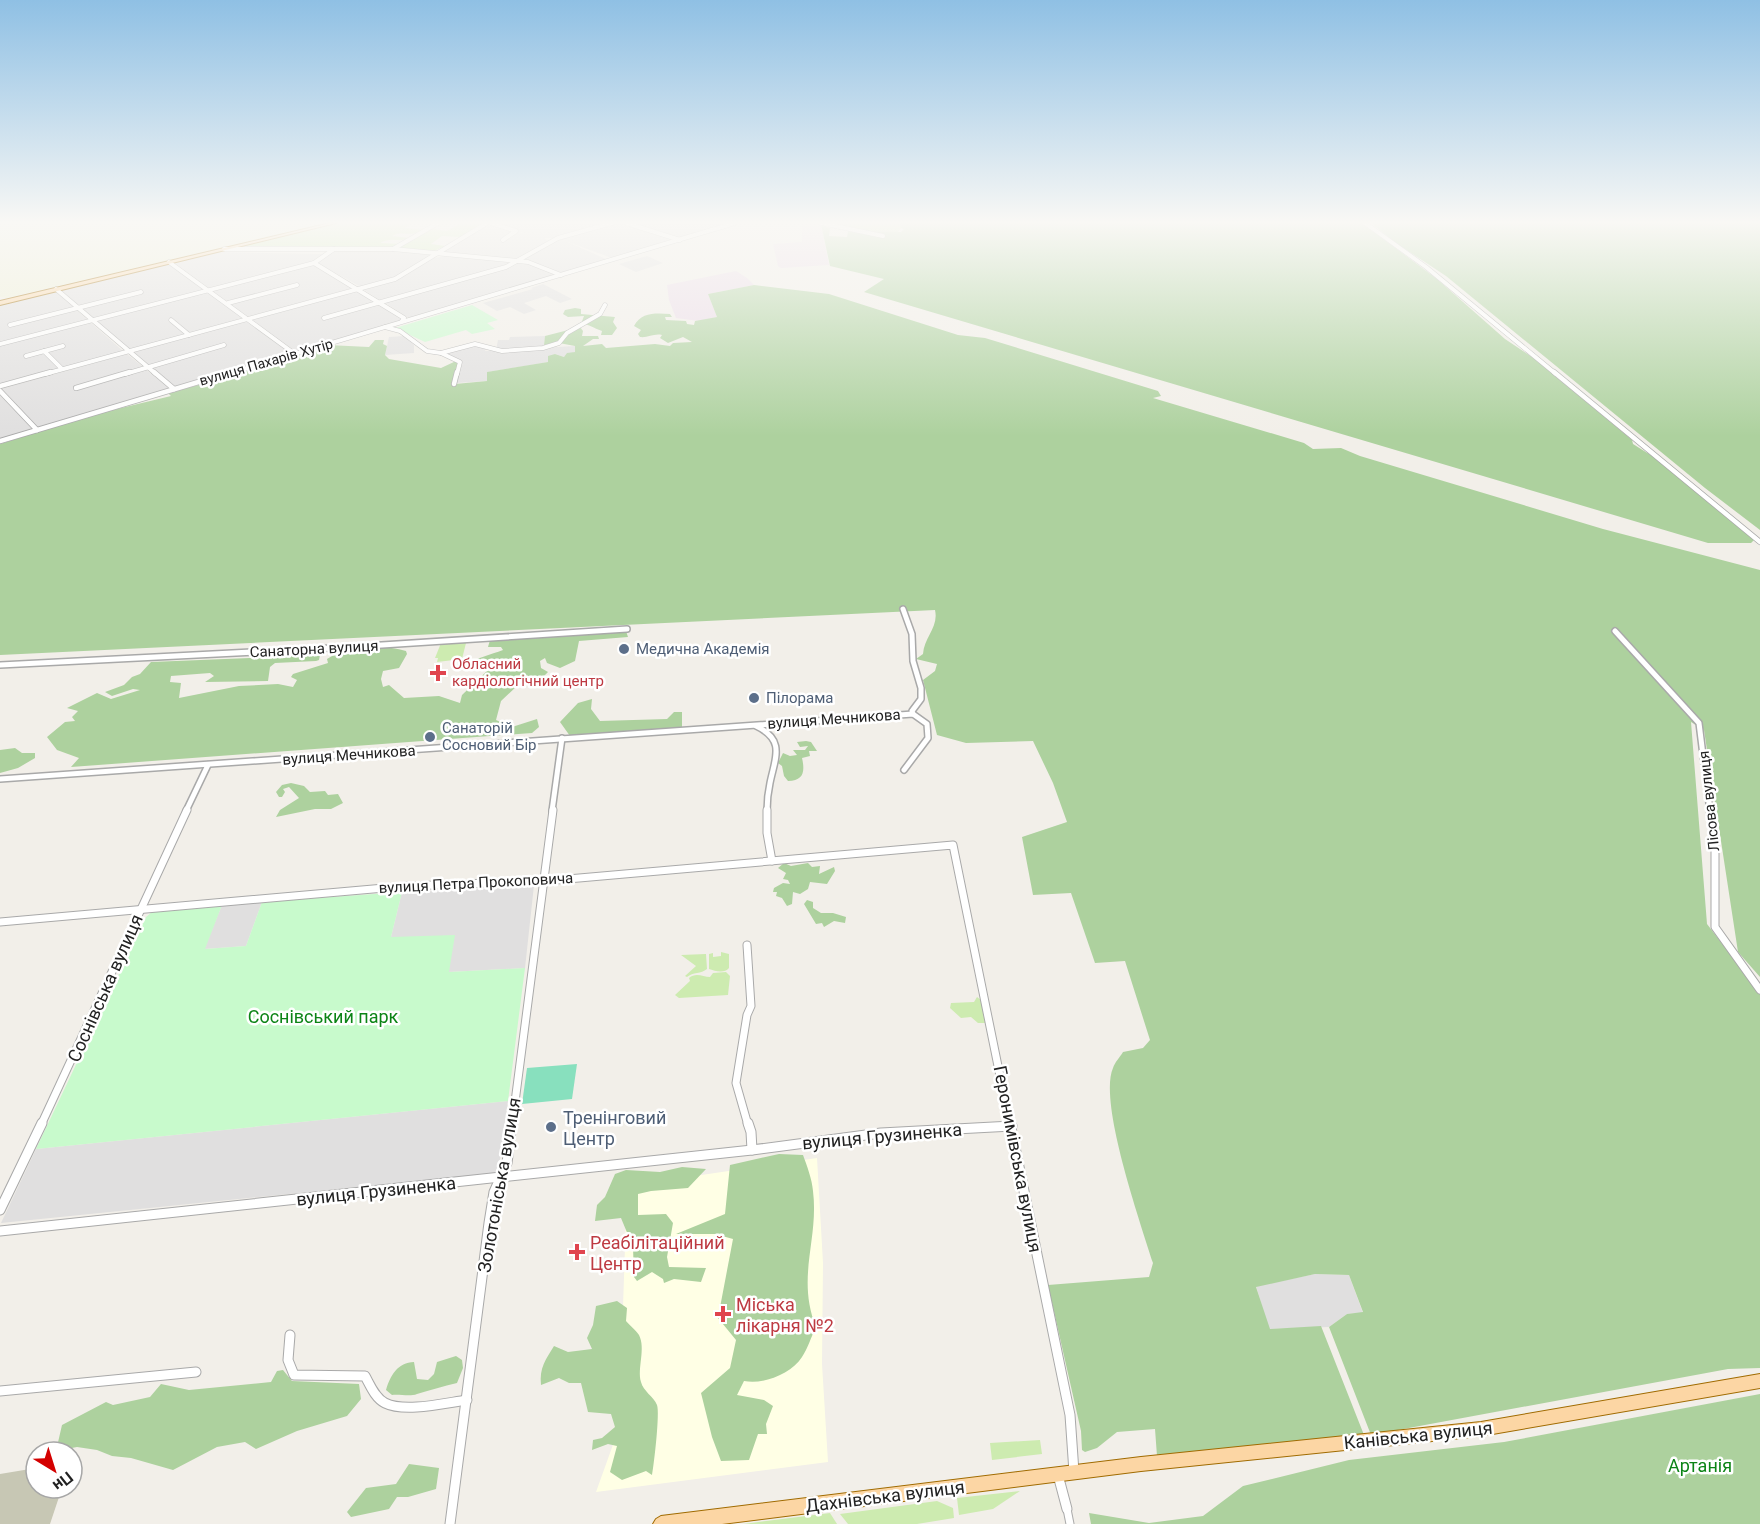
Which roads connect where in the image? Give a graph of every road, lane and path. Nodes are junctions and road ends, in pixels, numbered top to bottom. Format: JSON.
{"nodes":[{"id":1,"x":38,"y":294,"type":"edge"},
{"id":2,"x":61,"y":294,"type":"edge"},
{"id":3,"x":133,"y":294,"type":"edge"},
{"id":4,"x":193,"y":294,"type":"edge"},
{"id":5,"x":215,"y":294,"type":"edge"},
{"id":6,"x":262,"y":294,"type":"edge"},
{"id":7,"x":336,"y":294,"type":"edge"},
{"id":8,"x":368,"y":294,"type":"edge"},
{"id":9,"x":408,"y":294,"type":"edge"},
{"id":10,"x":495,"y":294,"type":"edge"},
{"id":11,"x":1459,"y":294,"type":"edge"},
{"id":12,"x":380,"y":302,"type":"junction"},
{"id":13,"x":0,"y":303,"type":"edge"},
{"id":14,"x":228,"y":303,"type":"junction"},
{"id":15,"x":605,"y":305,"type":"dead end"},
{"id":16,"x":77,"y":308,"type":"junction"},
{"id":17,"x":324,"y":318,"type":"dead end"},
{"id":18,"x":248,"y":319,"type":"junction"},
{"id":19,"x":171,"y":320,"type":"dead end"},
{"id":20,"x":91,"y":321,"type":"junction"},
{"id":21,"x":402,"y":321,"type":"junction"},
{"id":22,"x":10,"y":325,"type":"dead end"},
{"id":23,"x":384,"y":327,"type":"junction"},
{"id":24,"x":189,"y":335,"type":"junction"},
{"id":25,"x":0,"y":344,"type":"edge"},
{"id":26,"x":224,"y":345,"type":"dead end"},
{"id":27,"x":63,"y":346,"type":"dead end"},
{"id":28,"x":44,"y":351,"type":"junction"},
{"id":29,"x":127,"y":351,"type":"junction"},
{"id":30,"x":441,"y":353,"type":"junction"},
{"id":31,"x":295,"y":354,"type":"junction"},
{"id":32,"x":26,"y":356,"type":"dead end"},
{"id":33,"x":147,"y":367,"type":"junction"},
{"id":34,"x":62,"y":369,"type":"junction"},
{"id":35,"x":454,"y":384,"type":"dead end"},
{"id":36,"x":0,"y":386,"type":"edge"},
{"id":37,"x":76,"y":388,"type":"dead end"},
{"id":38,"x":174,"y":389,"type":"junction"},
{"id":39,"x":0,"y":391,"type":"edge"},
{"id":40,"x":37,"y":430,"type":"junction"},
{"id":41,"x":0,"y":441,"type":"edge"},
{"id":42,"x":1760,"y":542,"type":"edge"},
{"id":43,"x":903,"y":609,"type":"dead end"},
{"id":44,"x":627,"y":629,"type":"dead end"},
{"id":45,"x":1615,"y":631,"type":"dead end"},
{"id":46,"x":0,"y":665,"type":"edge"},
{"id":47,"x":913,"y":714,"type":"junction"},
{"id":48,"x":753,"y":725,"type":"junction"},
{"id":49,"x":562,"y":738,"type":"junction"},
{"id":50,"x":208,"y":765,"type":"junction"},
{"id":51,"x":904,"y":770,"type":"dead end"},
{"id":52,"x":0,"y":779,"type":"edge"},
{"id":53,"x":953,"y":845,"type":"joint"},
{"id":54,"x":772,"y":861,"type":"junction"},
{"id":55,"x":545,"y":880,"type":"junction"},
{"id":56,"x":140,"y":909,"type":"junction"},
{"id":57,"x":0,"y":922,"type":"edge"},
{"id":58,"x":747,"y":945,"type":"dead end"},
{"id":59,"x":1760,"y":990,"type":"edge"},
{"id":60,"x":1012,"y":1126,"type":"junction"},
{"id":61,"x":752,"y":1150,"type":"junction"},
{"id":62,"x":501,"y":1178,"type":"junction"},
{"id":63,"x":0,"y":1210,"type":"edge"},
{"id":64,"x":0,"y":1231,"type":"edge"},
{"id":65,"x":290,"y":1335,"type":"dead end"},
{"id":66,"x":196,"y":1372,"type":"dead end"},
{"id":67,"x":1759,"y":1380,"type":"edge"},
{"id":68,"x":0,"y":1391,"type":"edge"},
{"id":69,"x":467,"y":1400,"type":"junction"},
{"id":70,"x":1066,"y":1474,"type":"junction"},
{"id":71,"x":1067,"y":1509,"type":"joint"},
{"id":72,"x":450,"y":1524,"type":"edge"},
{"id":73,"x":661,"y":1524,"type":"edge"},
{"id":74,"x":1070,"y":1524,"type":"edge"}],
"edges":[{"from":1,"to":13,"type":"main road"},
{"from":2,"to":16,"type":"street"},
{"from":3,"to":16,"type":"street"},
{"from":4,"to":20,"type":"street"},
{"from":5,"to":14,"type":"street"},
{"from":6,"to":14,"type":"street"},
{"from":7,"to":18,"type":"street"},
{"from":8,"to":12,"type":"street"},
{"from":9,"to":12,"type":"street"},
{"from":10,"to":21,"type":"street","name":"вулиця Пахарів Хутір"},
{"from":11,"to":42,"type":"street"},
{"from":12,"to":17,"type":"street"},
{"from":12,"to":21,"type":"street"},
{"from":14,"to":18,"type":"street"},
{"from":15,"to":30,"type":"street"},
{"from":16,"to":20,"type":"street"},
{"from":16,"to":22,"type":"street"},
{"from":18,"to":24,"type":"street"},
{"from":18,"to":31,"type":"street"},
{"from":19,"to":24,"type":"street"},
{"from":20,"to":25,"type":"street"},
{"from":20,"to":29,"type":"street"},
{"from":21,"to":23,"type":"street","name":"вулиця Пахарів Хутір"},
{"from":23,"to":30,"type":"street"},
{"from":23,"to":31,"type":"street","name":"вулиця Пахарів Хутір"},
{"from":24,"to":29,"type":"street"},
{"from":26,"to":33,"type":"street"},
{"from":27,"to":28,"type":"street"},
{"from":28,"to":32,"type":"street"},
{"from":28,"to":34,"type":"street"},
{"from":29,"to":33,"type":"street"},
{"from":29,"to":34,"type":"street"},
{"from":30,"to":35,"type":"street"},
{"from":31,"to":38,"type":"street","name":"вулиця Пахарів Хутір"},
{"from":33,"to":37,"type":"street"},
{"from":33,"to":38,"type":"street"},
{"from":34,"to":36,"type":"street"},
{"from":38,"to":40,"type":"street","name":"вулиця Пахарів Хутір"},
{"from":39,"to":40,"type":"street"},
{"from":40,"to":41,"type":"street","name":"вулиця Пахарів Хутір"},
{"from":43,"to":47,"type":"street"},
{"from":44,"to":46,"type":"street","name":"Санаторна вулиця"},
{"from":45,"to":59,"type":"street","name":"Лісова вулиця"},
{"from":47,"to":48,"type":"street","name":"вулиця Мечникова"},
{"from":47,"to":51,"type":"street"},
{"from":48,"to":49,"type":"street","name":"вулиця Мечникова"},
{"from":48,"to":54,"type":"street"},
{"from":49,"to":50,"type":"street","name":"вулиця Мечникова"},
{"from":49,"to":55,"type":"street","name":"Золотоніська вулиця"},
{"from":50,"to":52,"type":"street","name":"вулиця Мечникова"},
{"from":50,"to":56,"type":"street","name":"Соснівська вулиця"},
{"from":53,"to":54,"type":"street","name":"вулиця Петра Прокоповича"},
{"from":53,"to":60,"type":"street","name":"Геронимівська вулиця"},
{"from":54,"to":55,"type":"street","name":"вулиця Петра Прокоповича"},
{"from":55,"to":56,"type":"street","name":"вулиця Петра Прокоповича"},
{"from":55,"to":62,"type":"street","name":"Золотоніська вулиця"},
{"from":56,"to":57,"type":"street","name":"вулиця Петра Прокоповича"},
{"from":56,"to":63,"type":"street","name":"Соснівська вулиця"},
{"from":58,"to":61,"type":"street"},
{"from":60,"to":61,"type":"street","name":"вулиця Грузиненка"},
{"from":60,"to":70,"type":"street","name":"Геронимівська вулиця"},
{"from":61,"to":62,"type":"street","name":"вулиця Грузиненка"},
{"from":62,"to":64,"type":"street","name":"вулиця Грузиненка"},
{"from":62,"to":69,"type":"street","name":"Золотоніська вулиця"},
{"from":65,"to":69,"type":"street"},
{"from":66,"to":68,"type":"street"},
{"from":67,"to":70,"type":"main road","name":"Канівська вулиця"},
{"from":69,"to":72,"type":"street","name":"Золотоніська вулиця"},
{"from":70,"to":71,"type":"street","name":"Геронимівська вулиця"},
{"from":70,"to":73,"type":"main road","name":"Дахнівська вулиця"},
{"from":71,"to":74,"type":"street"}]}
